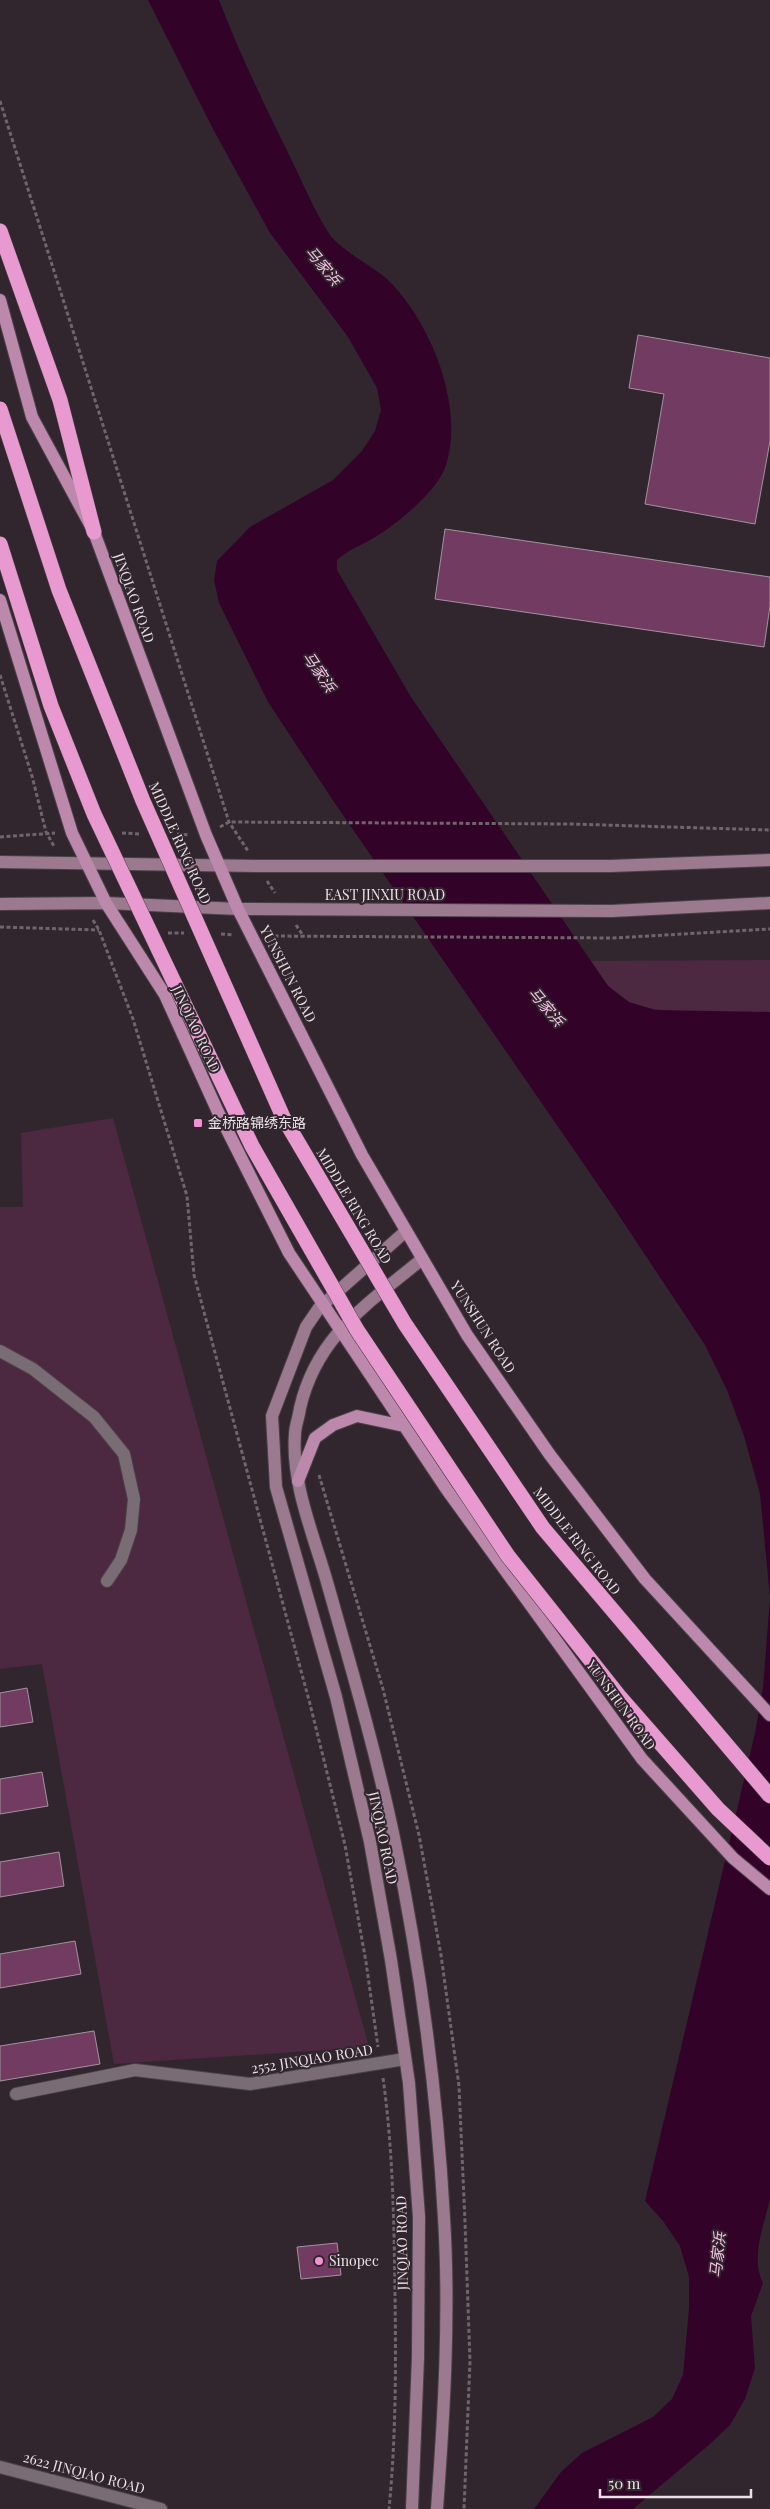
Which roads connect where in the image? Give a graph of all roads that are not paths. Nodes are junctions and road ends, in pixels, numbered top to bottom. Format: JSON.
{"nodes":[{"id":1,"x":0,"y":231,"type":"edge"},
{"id":2,"x":0,"y":300,"type":"edge"},
{"id":3,"x":0,"y":409,"type":"edge"},
{"id":4,"x":94,"y":532,"type":"junction"},
{"id":5,"x":0,"y":544,"type":"edge"},
{"id":6,"x":0,"y":600,"type":"edge"},
{"id":7,"x":770,"y":860,"type":"edge"},
{"id":8,"x":0,"y":862,"type":"edge"},
{"id":9,"x":85,"y":862,"type":"junction"},
{"id":10,"x":220,"y":866,"type":"junction"},
{"id":11,"x":106,"y":903,"type":"junction"},
{"id":12,"x":770,"y":903,"type":"edge"},
{"id":13,"x":0,"y":904,"type":"edge"},
{"id":14,"x":238,"y":909,"type":"junction"},
{"id":15,"x":218,"y":1112,"type":"joint"},
{"id":16,"x":406,"y":1231,"type":"junction"},
{"id":17,"x":422,"y":1258,"type":"junction"},
{"id":18,"x":323,"y":1304,"type":"junction"},
{"id":19,"x":339,"y":1329,"type":"junction"},
{"id":20,"x":0,"y":1351,"type":"edge"},
{"id":21,"x":404,"y":1426,"type":"junction"},
{"id":22,"x":298,"y":1481,"type":"junction"},
{"id":23,"x":107,"y":1581,"type":"dead end"},
{"id":24,"x":770,"y":1715,"type":"edge"},
{"id":25,"x":770,"y":1796,"type":"edge"},
{"id":26,"x":770,"y":1858,"type":"edge"},
{"id":27,"x":770,"y":1889,"type":"edge"},
{"id":28,"x":405,"y":2059,"type":"junction"},
{"id":29,"x":16,"y":2094,"type":"dead end"},
{"id":30,"x":0,"y":2467,"type":"edge"},
{"id":31,"x":161,"y":2509,"type":"edge"},
{"id":32,"x":412,"y":2509,"type":"edge"},
{"id":33,"x":437,"y":2509,"type":"edge"}],
"edges":[{"from":1,"to":4,"type":"highway"},
{"from":2,"to":4,"type":"main road","name":"JINQIAO ROAD"},
{"from":3,"to":25,"type":"highway","name":"MIDDLE RING ROAD","bridge":true},
{"from":4,"to":10,"type":"main road","name":"JINQIAO ROAD"},
{"from":5,"to":26,"type":"highway","bridge":true},
{"from":6,"to":9,"type":"main road","name":"JINQIAO ROAD"},
{"from":7,"to":10,"type":"main road","name":"EAST JINXIU ROAD"},
{"from":8,"to":9,"type":"main road","name":"EAST JINXIU ROAD"},
{"from":9,"to":10,"type":"main road","name":"EAST JINXIU ROAD"},
{"from":9,"to":11,"type":"main road","name":"JINQIAO ROAD"},
{"from":10,"to":14,"type":"main road","name":"JINQIAO ROAD"},
{"from":11,"to":13,"type":"main road","name":"EAST JINXIU ROAD"},
{"from":11,"to":14,"type":"main road","name":"EAST JINXIU ROAD"},
{"from":11,"to":15,"type":"main road","name":"JINQIAO ROAD"},
{"from":12,"to":14,"type":"main road","name":"EAST JINXIU ROAD"},
{"from":14,"to":16,"type":"main road","name":"YUNSHUN ROAD"},
{"from":15,"to":18,"type":"main road","name":"YUNSHUN ROAD"},
{"from":16,"to":17,"type":"main road","name":"YUNSHUN ROAD"},
{"from":16,"to":18,"type":"main road","name":"JINQIAO ROAD"},
{"from":17,"to":19,"type":"main road","name":"JINQIAO ROAD"},
{"from":17,"to":24,"type":"main road","name":"YUNSHUN ROAD"},
{"from":18,"to":19,"type":"main road","name":"YUNSHUN ROAD"},
{"from":18,"to":28,"type":"main road","name":"JINQIAO ROAD"},
{"from":19,"to":21,"type":"main road","name":"YUNSHUN ROAD"},
{"from":19,"to":22,"type":"main road","name":"JINQIAO ROAD"},
{"from":20,"to":23,"type":"street"},
{"from":21,"to":22,"type":"main road"},
{"from":21,"to":27,"type":"main road","name":"YUNSHUN ROAD"},
{"from":22,"to":33,"type":"main road","name":"JINQIAO ROAD"},
{"from":28,"to":29,"type":"street","name":"2552 JINQIAO ROAD"},
{"from":28,"to":32,"type":"main road","name":"JINQIAO ROAD"},
{"from":30,"to":31,"type":"street","name":"2622 JINQIAO ROAD"}]}
